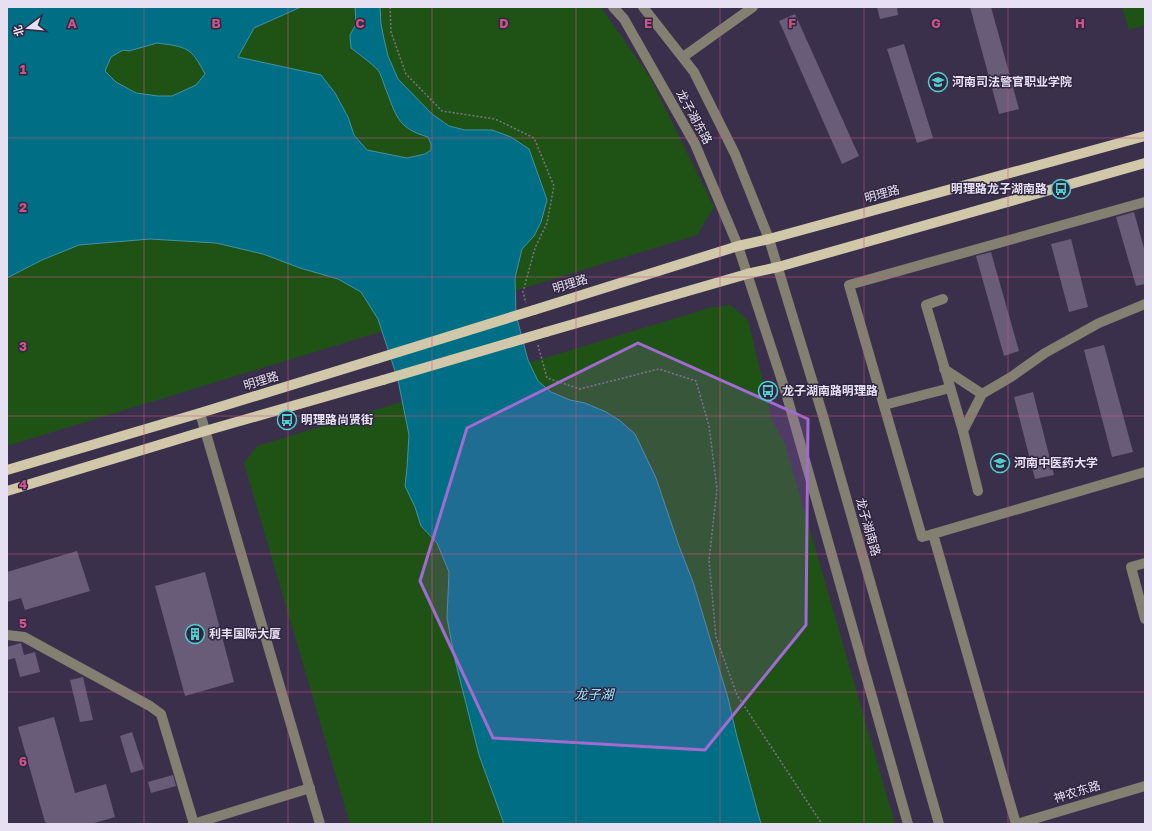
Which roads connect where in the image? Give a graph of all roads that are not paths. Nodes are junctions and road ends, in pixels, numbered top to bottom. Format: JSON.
{"nodes":[{"id":1,"x":613,"y":7,"type":"edge"},
{"id":2,"x":643,"y":7,"type":"edge"},
{"id":3,"x":753,"y":7,"type":"edge"},
{"id":4,"x":683,"y":57,"type":"junction"},
{"id":5,"x":1145,"y":136,"type":"edge"},
{"id":6,"x":1145,"y":163,"type":"edge"},
{"id":7,"x":1145,"y":202,"type":"edge"},
{"id":8,"x":769,"y":239,"type":"junction"},
{"id":9,"x":738,"y":246,"type":"junction"},
{"id":10,"x":778,"y":267,"type":"junction"},
{"id":11,"x":747,"y":274,"type":"junction"},
{"id":12,"x":943,"y":300,"type":"dead end"},
{"id":13,"x":1145,"y":304,"type":"edge"},
{"id":14,"x":944,"y":368,"type":"junction"},
{"id":15,"x":950,"y":388,"type":"junction"},
{"id":16,"x":982,"y":394,"type":"junction"},
{"id":17,"x":884,"y":405,"type":"junction"},
{"id":18,"x":200,"y":413,"type":"junction"},
{"id":19,"x":205,"y":431,"type":"junction"},
{"id":20,"x":963,"y":431,"type":"junction"},
{"id":21,"x":7,"y":470,"type":"edge"},
{"id":22,"x":1145,"y":472,"type":"edge"},
{"id":23,"x":7,"y":491,"type":"edge"},
{"id":24,"x":978,"y":491,"type":"dead end"},
{"id":25,"x":933,"y":534,"type":"junction"},
{"id":26,"x":1145,"y":563,"type":"edge"},
{"id":27,"x":1145,"y":618,"type":"edge"},
{"id":28,"x":7,"y":635,"type":"edge"},
{"id":29,"x":1145,"y":786,"type":"edge"},
{"id":30,"x":310,"y":788,"type":"junction"},
{"id":31,"x":194,"y":824,"type":"edge"},
{"id":32,"x":320,"y":824,"type":"edge"},
{"id":33,"x":908,"y":824,"type":"edge"},
{"id":34,"x":939,"y":824,"type":"edge"},
{"id":35,"x":1017,"y":824,"type":"edge"}],
"edges":[{"from":1,"to":9,"type":"street","name":"龙子湖东路"},
{"from":2,"to":4,"type":"street","name":"龙子湖东路"},
{"from":3,"to":4,"type":"street"},
{"from":4,"to":8,"type":"street","name":"龙子湖东路"},
{"from":5,"to":8,"type":"main road","name":"明理路"},
{"from":6,"to":10,"type":"main road"},
{"from":7,"to":17,"type":"street"},
{"from":8,"to":9,"type":"main road","name":"明理路"},
{"from":8,"to":10,"type":"street","name":"龙子湖南路"},
{"from":9,"to":11,"type":"street"},
{"from":9,"to":18,"type":"main road","name":"明理路","bridge":true},
{"from":10,"to":11,"type":"main road"},
{"from":10,"to":34,"type":"street","name":"龙子湖南路"},
{"from":11,"to":19,"type":"main road","bridge":true},
{"from":11,"to":33,"type":"street"},
{"from":12,"to":14,"type":"street"},
{"from":13,"to":16,"type":"street"},
{"from":14,"to":15,"type":"street"},
{"from":14,"to":16,"type":"street"},
{"from":15,"to":17,"type":"street"},
{"from":15,"to":20,"type":"street"},
{"from":16,"to":20,"type":"street"},
{"from":17,"to":25,"type":"street"},
{"from":18,"to":19,"type":"street"},
{"from":18,"to":21,"type":"main road","name":"明理路"},
{"from":19,"to":23,"type":"main road"},
{"from":19,"to":30,"type":"street"},
{"from":20,"to":24,"type":"street"},
{"from":22,"to":25,"type":"street"},
{"from":25,"to":35,"type":"street"},
{"from":26,"to":27,"type":"street"},
{"from":28,"to":31,"type":"street"},
{"from":29,"to":35,"type":"street","name":"神农东路"},
{"from":30,"to":31,"type":"street"},
{"from":30,"to":32,"type":"street"}]}
